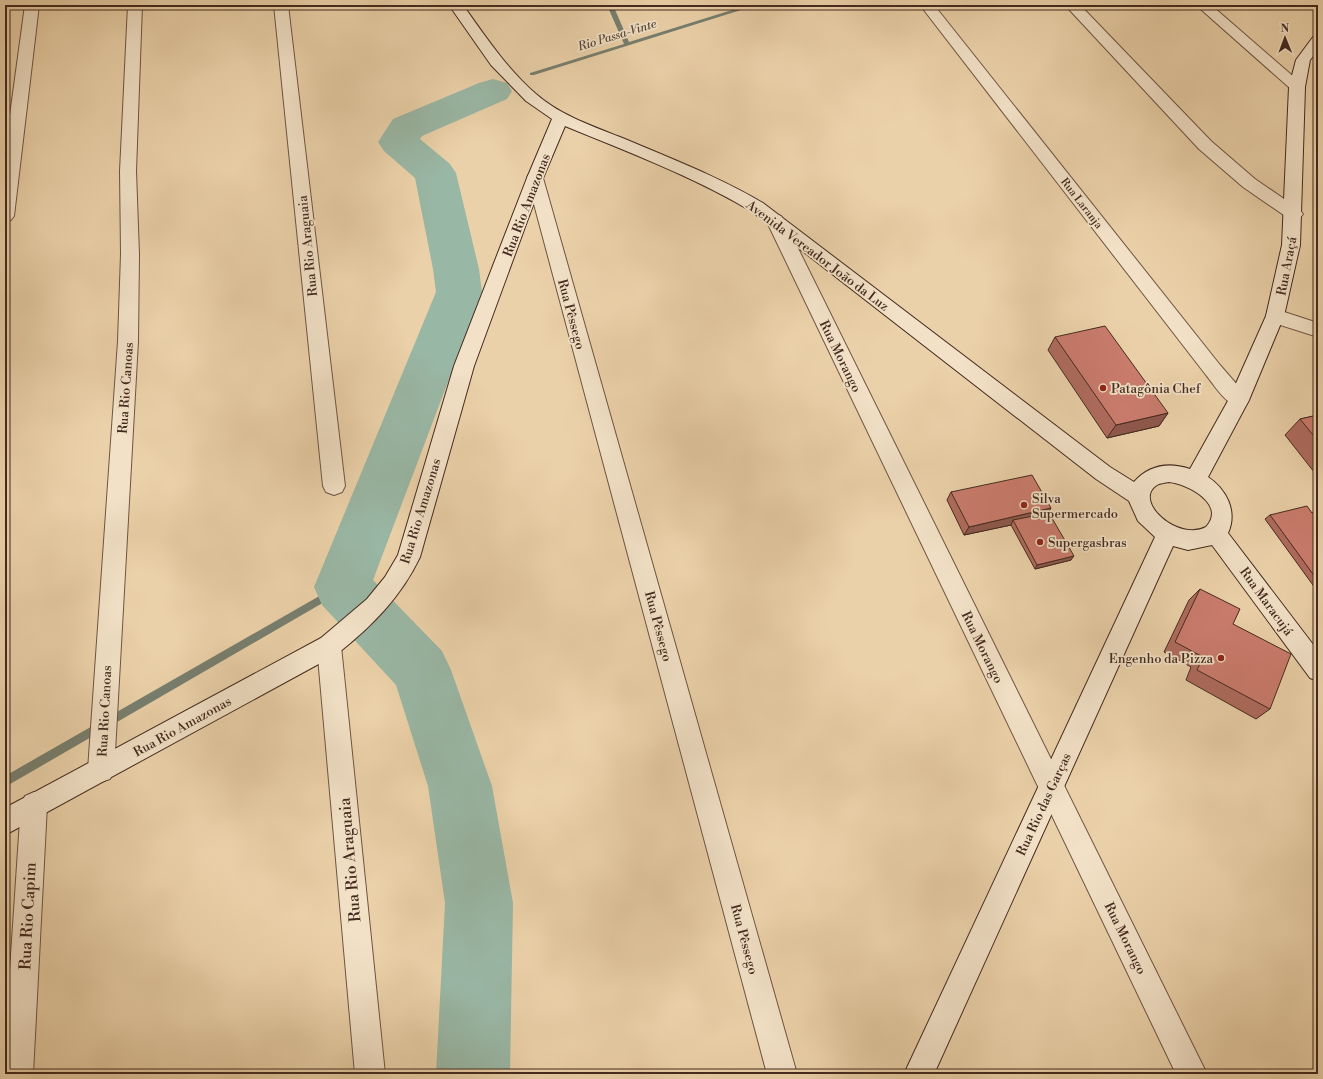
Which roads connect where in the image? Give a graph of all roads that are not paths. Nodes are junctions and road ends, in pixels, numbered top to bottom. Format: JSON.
{"nodes":[{"id":1,"x":32,"y":5,"type":"edge"},
{"id":2,"x":135,"y":5,"type":"edge"},
{"id":3,"x":281,"y":5,"type":"edge"},
{"id":4,"x":456,"y":5,"type":"edge"},
{"id":5,"x":927,"y":5,"type":"edge"},
{"id":6,"x":1072,"y":5,"type":"edge"},
{"id":7,"x":1203,"y":5,"type":"edge"},
{"id":8,"x":1318,"y":40,"type":"edge"},
{"id":9,"x":1297,"y":87,"type":"junction"},
{"id":10,"x":560,"y":118,"type":"junction"},
{"id":11,"x":535,"y":178,"type":"junction"},
{"id":12,"x":5,"y":212,"type":"edge"},
{"id":13,"x":1294,"y":214,"type":"junction"},
{"id":14,"x":775,"y":220,"type":"junction"},
{"id":15,"x":1275,"y":316,"type":"junction"},
{"id":16,"x":1318,"y":330,"type":"edge"},
{"id":17,"x":1239,"y":400,"type":"junction"},
{"id":18,"x":1195,"y":480,"type":"junction"},
{"id":19,"x":334,"y":486,"type":"dead end"},
{"id":20,"x":1138,"y":496,"type":"junction"},
{"id":21,"x":1215,"y":533,"type":"junction"},
{"id":22,"x":1167,"y":534,"type":"junction"},
{"id":23,"x":329,"y":646,"type":"junction"},
{"id":24,"x":1318,"y":670,"type":"edge"},
{"id":25,"x":101,"y":770,"type":"junction"},
{"id":26,"x":1051,"y":786,"type":"junction"},
{"id":27,"x":34,"y":805,"type":"junction"},
{"id":28,"x":5,"y":822,"type":"edge"},
{"id":29,"x":18,"y":1074,"type":"edge"},
{"id":30,"x":370,"y":1074,"type":"edge"},
{"id":31,"x":782,"y":1074,"type":"edge"},
{"id":32,"x":919,"y":1074,"type":"edge"},
{"id":33,"x":1192,"y":1074,"type":"edge"}],
"edges":[{"from":1,"to":12,"type":"street"},
{"from":2,"to":25,"type":"street","name":"Rua Rio Canoas"},
{"from":3,"to":19,"type":"street","name":"Rua Rio Araguaia"},
{"from":4,"to":10,"type":"street","name":"Avenida Vereador João da Luz"},
{"from":5,"to":17,"type":"street","name":"Rua Laranja"},
{"from":6,"to":13,"type":"street"},
{"from":7,"to":9,"type":"street"},
{"from":8,"to":9,"type":"street","name":"Rua Araçá"},
{"from":9,"to":13,"type":"street","name":"Rua Araçá"},
{"from":10,"to":11,"type":"street","name":"Rua Rio Amazonas"},
{"from":10,"to":14,"type":"street","name":"Avenida Vereador João da Luz"},
{"from":11,"to":23,"type":"street","name":"Rua Rio Amazonas"},
{"from":11,"to":31,"type":"street","name":"Rua Pêssego"},
{"from":13,"to":15,"type":"street","name":"Rua Araçá"},
{"from":14,"to":20,"type":"street","name":"Avenida Vereador João da Luz"},
{"from":14,"to":26,"type":"street","name":"Rua Morango"},
{"from":15,"to":16,"type":"street"},
{"from":15,"to":17,"type":"street","name":"Rua Araçá"},
{"from":17,"to":18,"type":"street","name":"Rua Araçá"},
{"from":18,"to":20,"type":"street"},
{"from":18,"to":21,"type":"street"},
{"from":20,"to":22,"type":"street"},
{"from":21,"to":22,"type":"street"},
{"from":21,"to":24,"type":"street","name":"Rua Maracujá"},
{"from":22,"to":26,"type":"street","name":"Rua Rio das Garças"},
{"from":23,"to":25,"type":"street","name":"Rua Rio Amazonas"},
{"from":23,"to":30,"type":"street","name":"Rua Rio Araguaia"},
{"from":25,"to":27,"type":"street","name":"Rua Rio Amazonas"},
{"from":26,"to":32,"type":"street","name":"Rua Rio das Garças"},
{"from":26,"to":33,"type":"street","name":"Rua Morango"},
{"from":27,"to":28,"type":"street","name":"Rua Rio Amazonas"},
{"from":27,"to":29,"type":"street","name":"Rua Rio Capim"}]}
